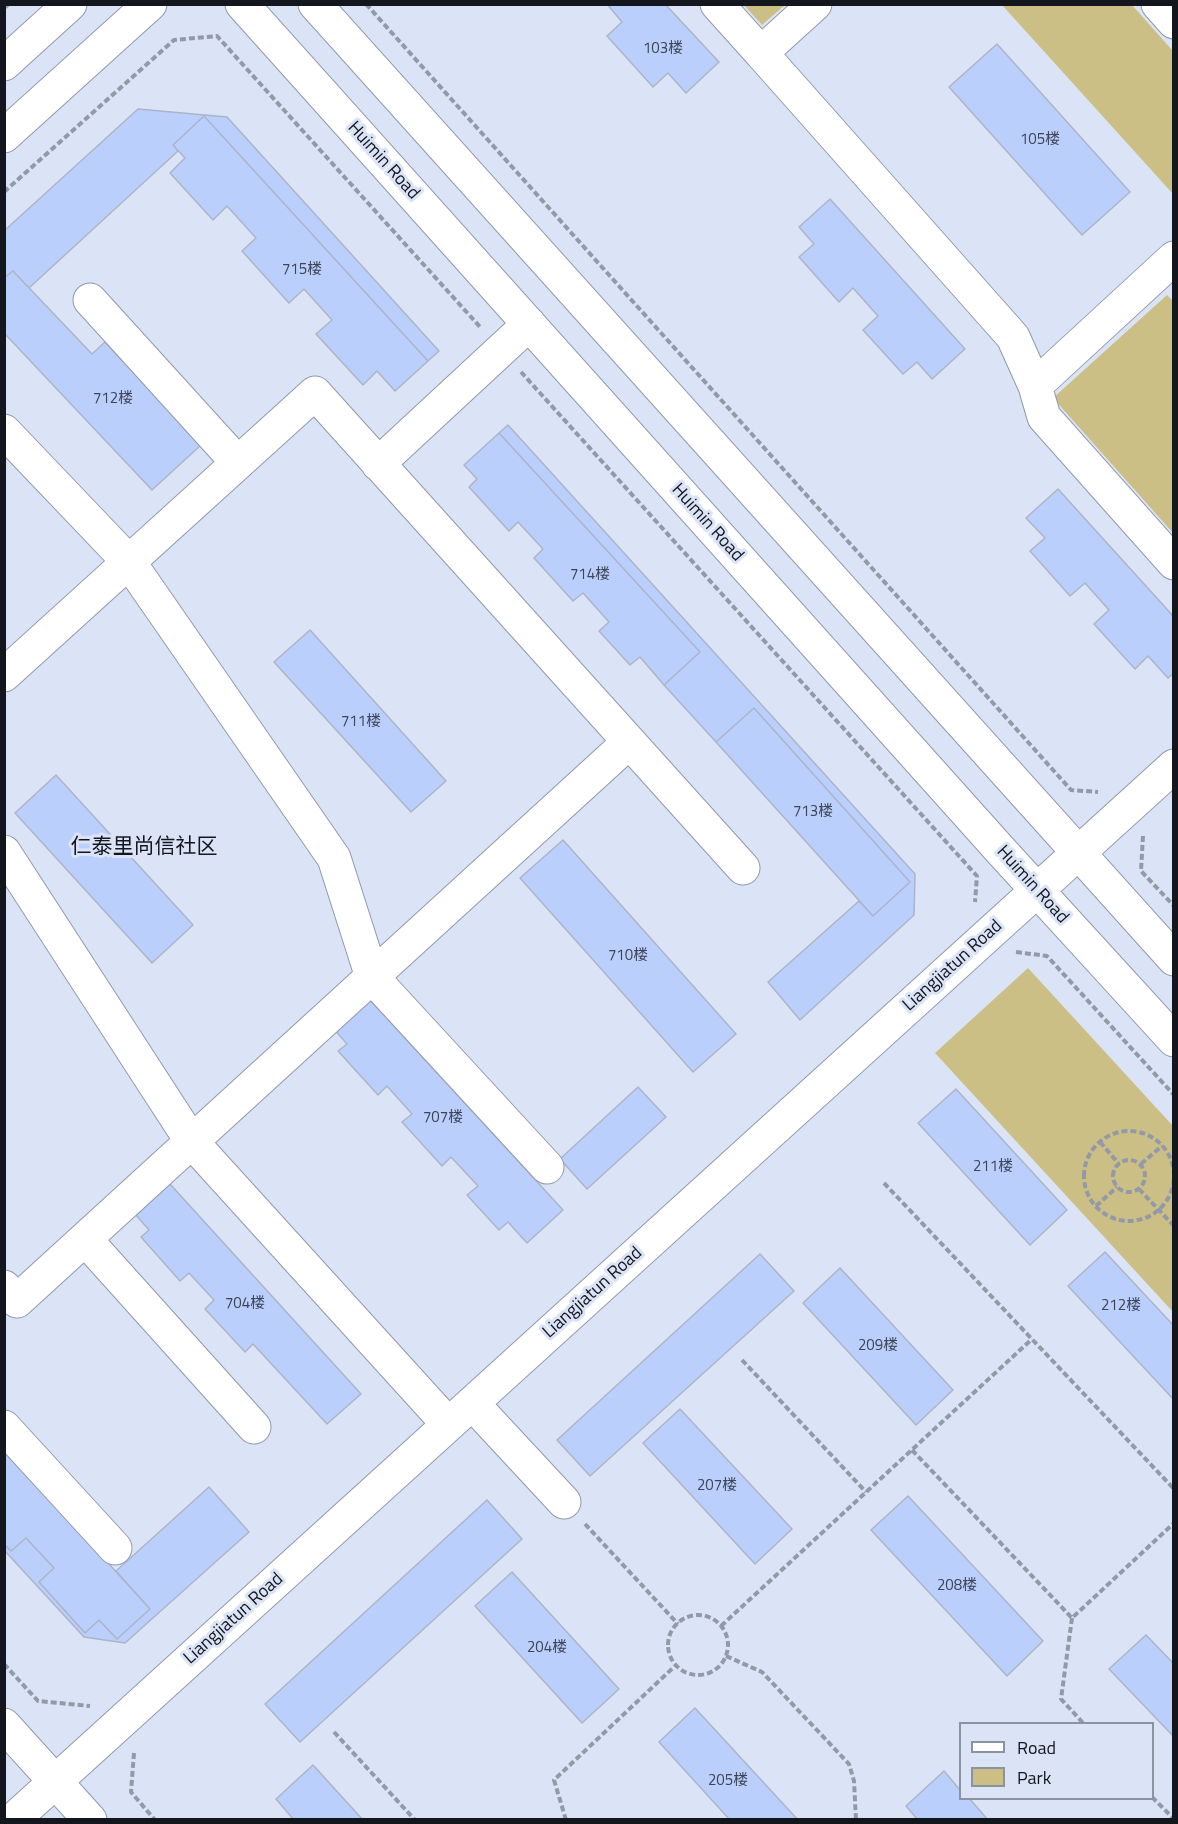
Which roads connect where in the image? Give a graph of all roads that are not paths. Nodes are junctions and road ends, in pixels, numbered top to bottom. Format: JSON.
{"nodes":[{"id":1,"x":70,"y":4,"type":"edge"},
{"id":2,"x":150,"y":4,"type":"edge"},
{"id":3,"x":242,"y":4,"type":"edge"},
{"id":4,"x":315,"y":4,"type":"edge"},
{"id":5,"x":717,"y":4,"type":"edge"},
{"id":6,"x":815,"y":4,"type":"edge"},
{"id":7,"x":1158,"y":4,"type":"edge"},
{"id":8,"x":1173,"y":22,"type":"edge"},
{"id":9,"x":761,"y":53,"type":"junction"},
{"id":10,"x":4,"y":64,"type":"edge"},
{"id":11,"x":4,"y":136,"type":"edge"},
{"id":12,"x":1173,"y":258,"type":"edge"},
{"id":13,"x":90,"y":300,"type":"dead end"},
{"id":14,"x":529,"y":324,"type":"junction"},
{"id":15,"x":1035,"y":386,"type":"junction"},
{"id":16,"x":4,"y":431,"type":"edge"},
{"id":17,"x":238,"y":463,"type":"junction"},
{"id":18,"x":378,"y":464,"type":"junction"},
{"id":19,"x":129,"y":562,"type":"junction"},
{"id":20,"x":1173,"y":563,"type":"edge"},
{"id":21,"x":4,"y":675,"type":"edge"},
{"id":22,"x":629,"y":742,"type":"junction"},
{"id":23,"x":1173,"y":766,"type":"edge"},
{"id":24,"x":4,"y":852,"type":"edge"},
{"id":25,"x":1077,"y":853,"type":"junction"},
{"id":26,"x":742,"y":868,"type":"dead end"},
{"id":27,"x":1036,"y":890,"type":"junction"},
{"id":28,"x":1173,"y":959,"type":"edge"},
{"id":29,"x":372,"y":977,"type":"junction"},
{"id":30,"x":1173,"y":1040,"type":"edge"},
{"id":31,"x":192,"y":1142,"type":"junction"},
{"id":32,"x":547,"y":1167,"type":"dead end"},
{"id":33,"x":85,"y":1239,"type":"junction"},
{"id":34,"x":9,"y":1298,"type":"edge"},
{"id":35,"x":472,"y":1403,"type":"junction"},
{"id":36,"x":448,"y":1424,"type":"junction"},
{"id":37,"x":4,"y":1427,"type":"edge"},
{"id":38,"x":254,"y":1428,"type":"dead end"},
{"id":39,"x":564,"y":1502,"type":"road end"},
{"id":40,"x":115,"y":1548,"type":"dead end"},
{"id":41,"x":4,"y":1725,"type":"edge"},
{"id":42,"x":56,"y":1781,"type":"junction"},
{"id":43,"x":13,"y":1820,"type":"edge"},
{"id":44,"x":90,"y":1820,"type":"edge"}],
"edges":[{"from":1,"to":10,"type":"main road"},
{"from":2,"to":11,"type":"main road"},
{"from":3,"to":14,"type":"main road","name":"Huimin Road"},
{"from":4,"to":25,"type":"main road"},
{"from":5,"to":9,"type":"main road"},
{"from":6,"to":9,"type":"main road"},
{"from":7,"to":8,"type":"main road"},
{"from":9,"to":15,"type":"main road"},
{"from":12,"to":15,"type":"main road"},
{"from":13,"to":17,"type":"main road"},
{"from":14,"to":18,"type":"main road"},
{"from":14,"to":27,"type":"main road","name":"Huimin Road"},
{"from":15,"to":20,"type":"main road"},
{"from":16,"to":19,"type":"main road"},
{"from":17,"to":18,"type":"main road"},
{"from":17,"to":19,"type":"main road"},
{"from":18,"to":22,"type":"main road"},
{"from":19,"to":21,"type":"main road"},
{"from":19,"to":29,"type":"main road"},
{"from":22,"to":26,"type":"main road"},
{"from":22,"to":29,"type":"main road"},
{"from":23,"to":25,"type":"main road","name":"Liangjiatun Road"},
{"from":24,"to":31,"type":"main road"},
{"from":25,"to":27,"type":"main road","name":"Liangjiatun Road"},
{"from":25,"to":28,"type":"main road"},
{"from":27,"to":30,"type":"main road","name":"Huimin Road"},
{"from":27,"to":35,"type":"main road","name":"Liangjiatun Road"},
{"from":29,"to":31,"type":"main road"},
{"from":29,"to":32,"type":"main road"},
{"from":31,"to":33,"type":"main road"},
{"from":31,"to":36,"type":"main road"},
{"from":33,"to":34,"type":"main road"},
{"from":33,"to":38,"type":"main road"},
{"from":35,"to":36,"type":"main road","name":"Liangjiatun Road"},
{"from":35,"to":39,"type":"main road"},
{"from":36,"to":42,"type":"main road","name":"Liangjiatun Road"},
{"from":37,"to":40,"type":"main road"},
{"from":41,"to":42,"type":"main road"},
{"from":42,"to":43,"type":"main road","name":"Liangjiatun Road"},
{"from":42,"to":44,"type":"main road"}]}
